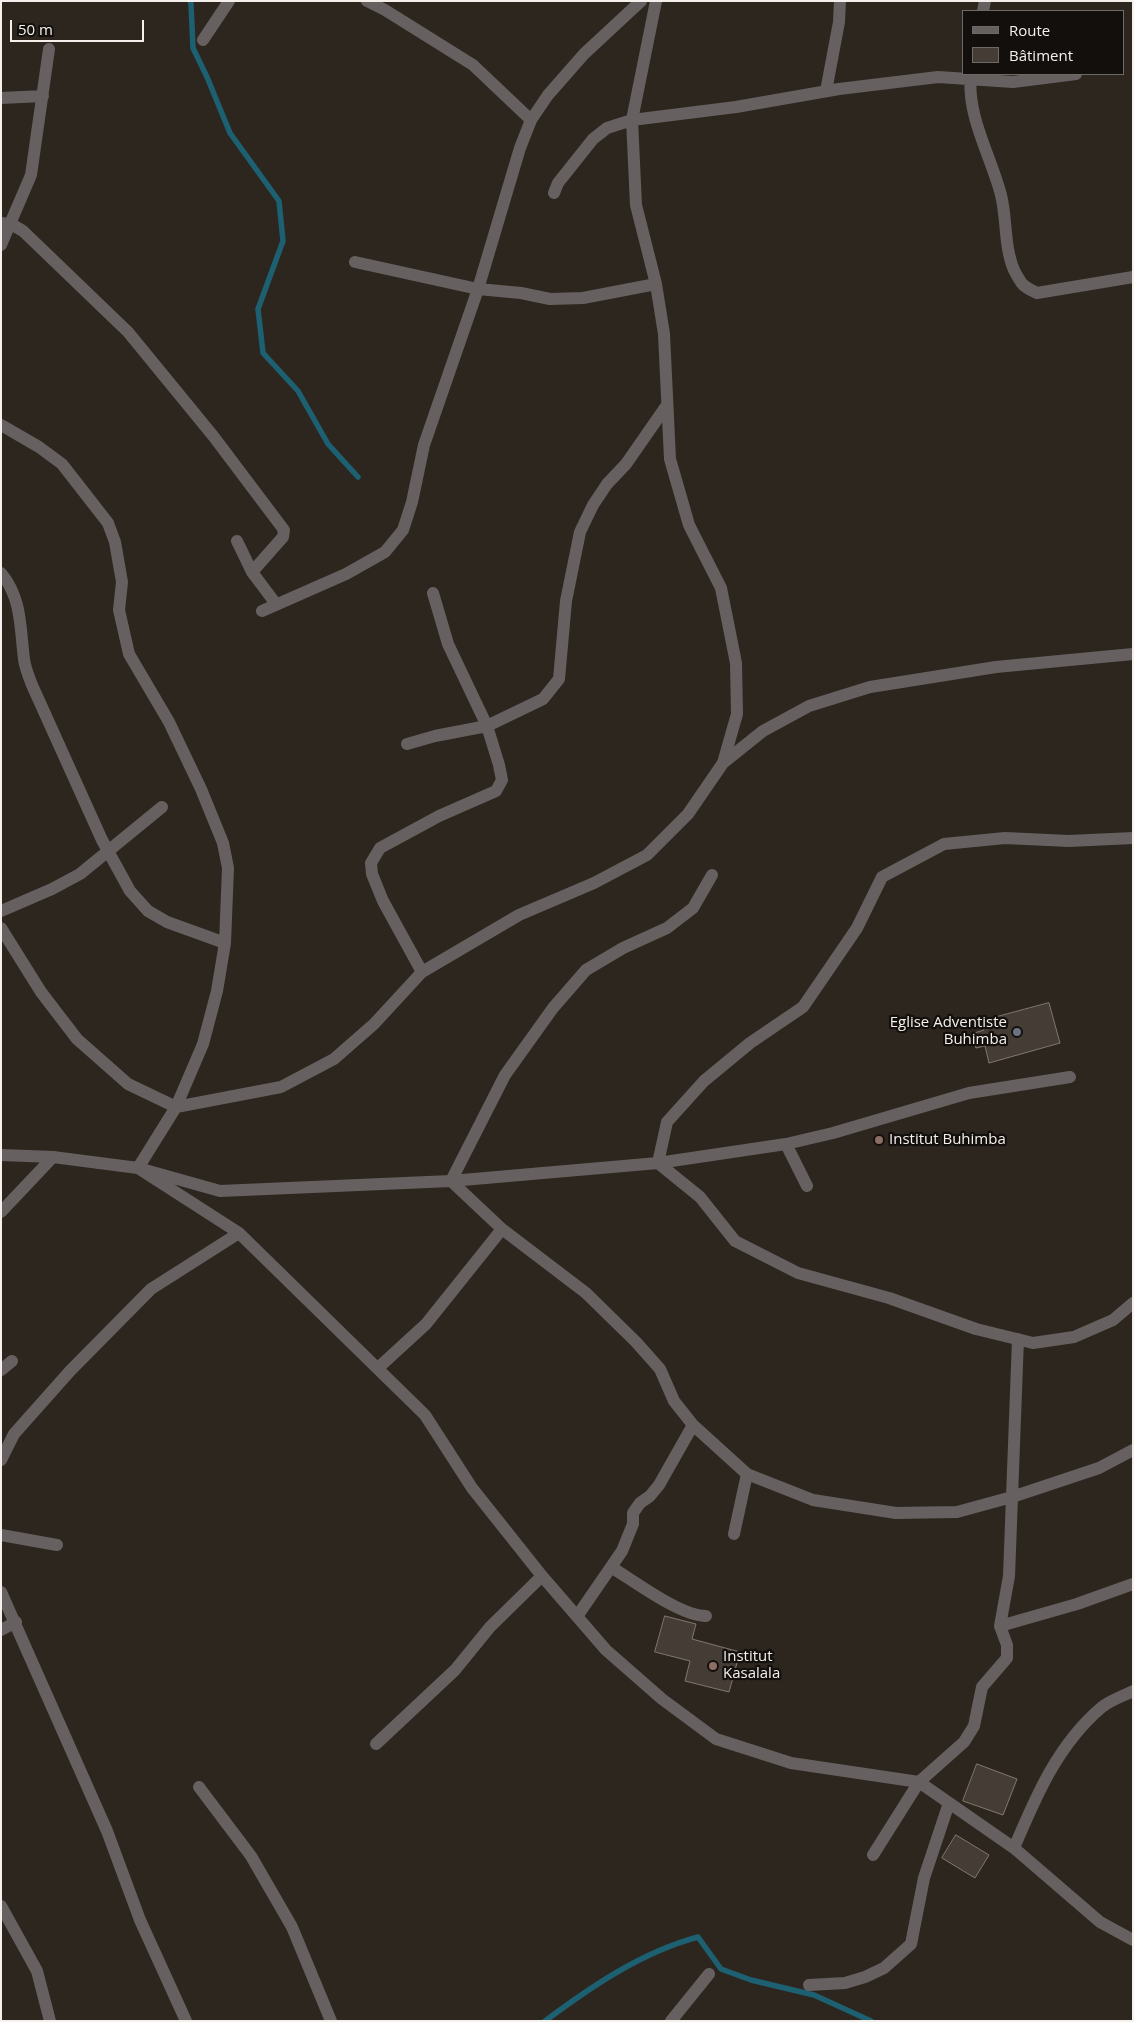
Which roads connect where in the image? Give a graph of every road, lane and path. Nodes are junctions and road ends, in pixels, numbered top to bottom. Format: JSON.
{"nodes":[{"id":1,"x":229,"y":1,"type":"edge"},
{"id":2,"x":367,"y":1,"type":"edge"},
{"id":3,"x":641,"y":1,"type":"edge"},
{"id":4,"x":656,"y":1,"type":"edge"},
{"id":5,"x":840,"y":1,"type":"edge"},
{"id":6,"x":203,"y":40,"type":"dead end"},
{"id":7,"x":49,"y":49,"type":"dead end"},
{"id":8,"x":1068,"y":75,"type":"edge"},
{"id":9,"x":971,"y":76,"type":"edge"},
{"id":10,"x":826,"y":91,"type":"junction"},
{"id":11,"x":43,"y":96,"type":"junction"},
{"id":12,"x":1,"y":98,"type":"edge"},
{"id":13,"x":531,"y":120,"type":"junction"},
{"id":14,"x":632,"y":120,"type":"junction"},
{"id":15,"x":554,"y":193,"type":"dead end"},
{"id":16,"x":6,"y":224,"type":"edge"},
{"id":17,"x":1,"y":245,"type":"edge"},
{"id":18,"x":355,"y":262,"type":"dead end"},
{"id":19,"x":1133,"y":277,"type":"edge"},
{"id":20,"x":656,"y":284,"type":"junction"},
{"id":21,"x":478,"y":289,"type":"junction"},
{"id":22,"x":667,"y":405,"type":"junction"},
{"id":23,"x":1,"y":425,"type":"edge"},
{"id":24,"x":238,"y":541,"type":"dead end"},
{"id":25,"x":252,"y":572,"type":"junction"},
{"id":26,"x":1,"y":573,"type":"edge"},
{"id":27,"x":433,"y":594,"type":"dead end"},
{"id":28,"x":276,"y":604,"type":"junction"},
{"id":29,"x":262,"y":611,"type":"dead end"},
{"id":30,"x":1133,"y":654,"type":"edge"},
{"id":31,"x":487,"y":726,"type":"junction"},
{"id":32,"x":407,"y":744,"type":"dead end"},
{"id":33,"x":722,"y":763,"type":"junction"},
{"id":34,"x":162,"y":807,"type":"dead end"},
{"id":35,"x":1133,"y":838,"type":"edge"},
{"id":36,"x":108,"y":851,"type":"junction"},
{"id":37,"x":712,"y":875,"type":"dead end"},
{"id":38,"x":1,"y":912,"type":"edge"},
{"id":39,"x":1,"y":928,"type":"edge"},
{"id":40,"x":225,"y":943,"type":"junction"},
{"id":41,"x":422,"y":972,"type":"junction"},
{"id":42,"x":1070,"y":1077,"type":"dead end"},
{"id":43,"x":176,"y":1107,"type":"junction"},
{"id":44,"x":786,"y":1144,"type":"junction"},
{"id":45,"x":1,"y":1155,"type":"edge"},
{"id":46,"x":54,"y":1157,"type":"junction"},
{"id":47,"x":658,"y":1163,"type":"junction"},
{"id":48,"x":138,"y":1168,"type":"junction"},
{"id":49,"x":450,"y":1181,"type":"junction"},
{"id":50,"x":807,"y":1186,"type":"dead end"},
{"id":51,"x":1,"y":1212,"type":"edge"},
{"id":52,"x":502,"y":1229,"type":"junction"},
{"id":53,"x":239,"y":1233,"type":"junction"},
{"id":54,"x":1133,"y":1303,"type":"edge"},
{"id":55,"x":1018,"y":1339,"type":"junction"},
{"id":56,"x":12,"y":1361,"type":"dead end"},
{"id":57,"x":378,"y":1368,"type":"junction"},
{"id":58,"x":1,"y":1370,"type":"edge"},
{"id":59,"x":694,"y":1425,"type":"junction"},
{"id":60,"x":1133,"y":1450,"type":"edge"},
{"id":61,"x":1,"y":1460,"type":"edge"},
{"id":62,"x":747,"y":1474,"type":"junction"},
{"id":63,"x":1012,"y":1497,"type":"junction"},
{"id":64,"x":734,"y":1534,"type":"dead end"},
{"id":65,"x":1,"y":1535,"type":"edge"},
{"id":66,"x":56,"y":1545,"type":"dead end"},
{"id":67,"x":611,"y":1567,"type":"junction"},
{"id":68,"x":542,"y":1576,"type":"junction"},
{"id":69,"x":1133,"y":1584,"type":"edge"},
{"id":70,"x":1,"y":1592,"type":"edge"},
{"id":71,"x":578,"y":1615,"type":"junction"},
{"id":72,"x":706,"y":1616,"type":"dead end"},
{"id":73,"x":16,"y":1622,"type":"junction"},
{"id":74,"x":1000,"y":1626,"type":"junction"},
{"id":75,"x":1,"y":1630,"type":"edge"},
{"id":76,"x":1133,"y":1691,"type":"edge"},
{"id":77,"x":376,"y":1744,"type":"dead end"},
{"id":78,"x":919,"y":1782,"type":"junction"},
{"id":79,"x":199,"y":1787,"type":"dead end"},
{"id":80,"x":949,"y":1803,"type":"junction"},
{"id":81,"x":1014,"y":1848,"type":"junction"},
{"id":82,"x":873,"y":1855,"type":"dead end"},
{"id":83,"x":1,"y":1906,"type":"edge"},
{"id":84,"x":1133,"y":1940,"type":"edge"},
{"id":85,"x":709,"y":1974,"type":"dead end"},
{"id":86,"x":809,"y":1985,"type":"dead end"},
{"id":87,"x":50,"y":2021,"type":"edge"},
{"id":88,"x":186,"y":2021,"type":"edge"},
{"id":89,"x":331,"y":2021,"type":"edge"},
{"id":90,"x":671,"y":2021,"type":"edge"}],
"edges":[{"from":1,"to":6,"type":"street"},
{"from":2,"to":13,"type":"street"},
{"from":3,"to":13,"type":"street"},
{"from":4,"to":14,"type":"street"},
{"from":5,"to":10,"type":"street"},
{"from":7,"to":11,"type":"street"},
{"from":8,"to":9,"type":"street"},
{"from":9,"to":10,"type":"street"},
{"from":9,"to":19,"type":"street"},
{"from":10,"to":14,"type":"street"},
{"from":11,"to":12,"type":"street"},
{"from":11,"to":16,"type":"street"},
{"from":13,"to":21,"type":"street"},
{"from":14,"to":15,"type":"street"},
{"from":14,"to":20,"type":"street"},
{"from":16,"to":17,"type":"street"},
{"from":16,"to":25,"type":"street"},
{"from":18,"to":21,"type":"street"},
{"from":20,"to":21,"type":"street"},
{"from":20,"to":22,"type":"street"},
{"from":21,"to":28,"type":"street"},
{"from":22,"to":31,"type":"street"},
{"from":22,"to":33,"type":"street"},
{"from":23,"to":40,"type":"street"},
{"from":24,"to":25,"type":"street"},
{"from":25,"to":28,"type":"street"},
{"from":26,"to":36,"type":"street"},
{"from":27,"to":31,"type":"street"},
{"from":28,"to":29,"type":"street"},
{"from":30,"to":33,"type":"street"},
{"from":31,"to":32,"type":"street"},
{"from":31,"to":41,"type":"street"},
{"from":33,"to":41,"type":"street"},
{"from":34,"to":36,"type":"street"},
{"from":35,"to":47,"type":"street"},
{"from":36,"to":38,"type":"street"},
{"from":36,"to":40,"type":"street"},
{"from":37,"to":49,"type":"street"},
{"from":39,"to":43,"type":"street"},
{"from":40,"to":43,"type":"street"},
{"from":41,"to":43,"type":"street"},
{"from":42,"to":44,"type":"street"},
{"from":43,"to":48,"type":"street"},
{"from":44,"to":47,"type":"street"},
{"from":44,"to":50,"type":"street"},
{"from":45,"to":46,"type":"street"},
{"from":46,"to":48,"type":"street"},
{"from":46,"to":51,"type":"street"},
{"from":47,"to":49,"type":"street"},
{"from":47,"to":55,"type":"street"},
{"from":48,"to":49,"type":"street"},
{"from":48,"to":53,"type":"street"},
{"from":49,"to":52,"type":"street"},
{"from":52,"to":57,"type":"street"},
{"from":52,"to":59,"type":"street"},
{"from":53,"to":57,"type":"street"},
{"from":53,"to":61,"type":"street"},
{"from":54,"to":55,"type":"street"},
{"from":55,"to":63,"type":"street"},
{"from":56,"to":58,"type":"street"},
{"from":57,"to":68,"type":"street"},
{"from":59,"to":62,"type":"street"},
{"from":59,"to":67,"type":"street"},
{"from":60,"to":63,"type":"street"},
{"from":62,"to":63,"type":"street"},
{"from":62,"to":64,"type":"street"},
{"from":63,"to":74,"type":"street"},
{"from":65,"to":66,"type":"street"},
{"from":67,"to":71,"type":"street"},
{"from":67,"to":72,"type":"street"},
{"from":68,"to":71,"type":"street"},
{"from":68,"to":77,"type":"street"},
{"from":69,"to":74,"type":"street"},
{"from":70,"to":73,"type":"street"},
{"from":71,"to":78,"type":"street"},
{"from":73,"to":75,"type":"street"},
{"from":73,"to":88,"type":"street"},
{"from":74,"to":78,"type":"street"},
{"from":76,"to":81,"type":"street"},
{"from":78,"to":80,"type":"street"},
{"from":78,"to":82,"type":"street"},
{"from":79,"to":89,"type":"street"},
{"from":80,"to":81,"type":"street"},
{"from":80,"to":86,"type":"street"},
{"from":81,"to":84,"type":"street"},
{"from":83,"to":87,"type":"street"},
{"from":85,"to":90,"type":"street"}]}
